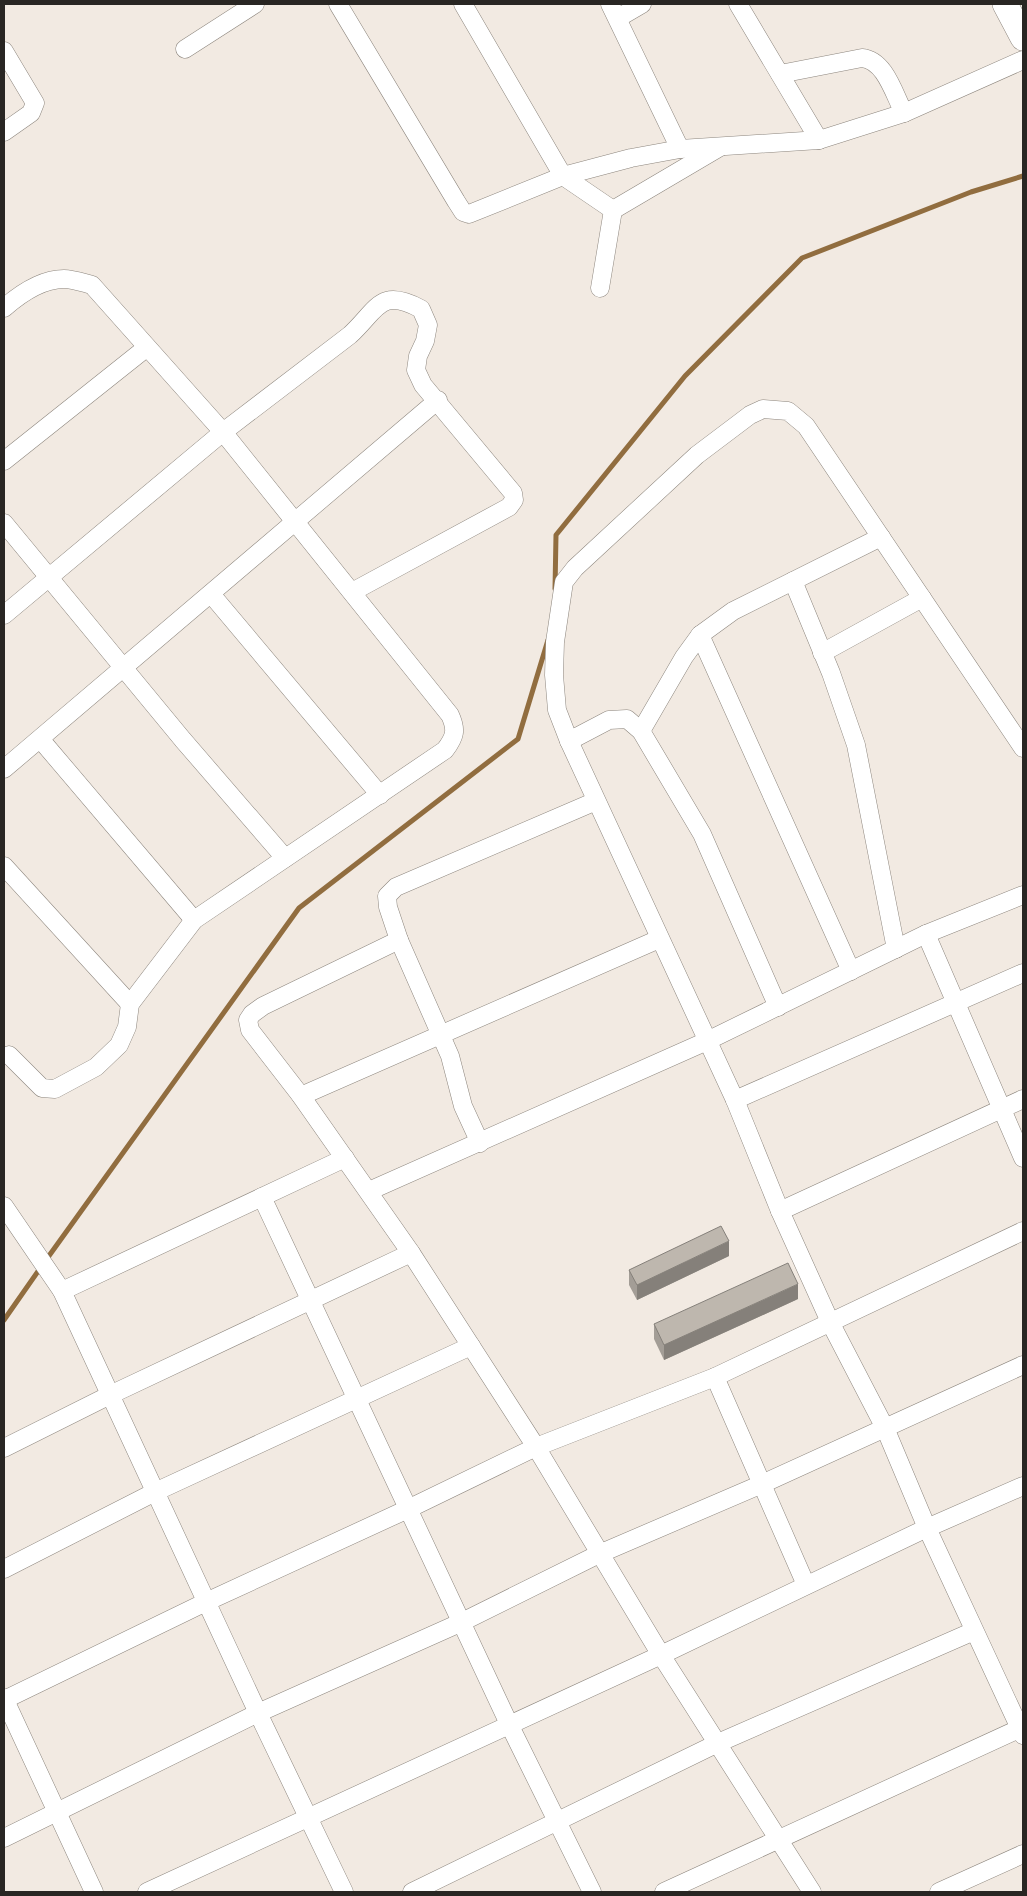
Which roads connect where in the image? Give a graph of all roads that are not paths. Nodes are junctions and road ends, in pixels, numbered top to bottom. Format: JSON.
{"nodes":[{"id":1,"x":255,"y":4,"type":"edge"},
{"id":2,"x":338,"y":4,"type":"edge"},
{"id":3,"x":463,"y":4,"type":"edge"},
{"id":4,"x":642,"y":4,"type":"edge"},
{"id":5,"x":738,"y":4,"type":"edge"},
{"id":6,"x":1005,"y":4,"type":"edge"},
{"id":7,"x":614,"y":11,"type":"edge"},
{"id":8,"x":1023,"y":38,"type":"edge"},
{"id":9,"x":185,"y":49,"type":"dead end"},
{"id":10,"x":4,"y":51,"type":"edge"},
{"id":11,"x":1023,"y":60,"type":"edge"},
{"id":12,"x":780,"y":74,"type":"junction"},
{"id":13,"x":904,"y":113,"type":"junction"},
{"id":14,"x":4,"y":132,"type":"edge"},
{"id":15,"x":819,"y":140,"type":"junction"},
{"id":16,"x":723,"y":146,"type":"junction"},
{"id":17,"x":680,"y":149,"type":"junction"},
{"id":18,"x":563,"y":176,"type":"junction"},
{"id":19,"x":613,"y":210,"type":"junction"},
{"id":20,"x":600,"y":288,"type":"dead end"},
{"id":21,"x":4,"y":308,"type":"edge"},
{"id":22,"x":146,"y":348,"type":"junction"},
{"id":23,"x":438,"y":400,"type":"junction"},
{"id":24,"x":223,"y":432,"type":"junction"},
{"id":25,"x":4,"y":461,"type":"edge"},
{"id":26,"x":296,"y":521,"type":"junction"},
{"id":27,"x":4,"y":523,"type":"edge"},
{"id":28,"x":881,"y":537,"type":"junction"},
{"id":29,"x":48,"y":578,"type":"junction"},
{"id":30,"x":793,"y":581,"type":"junction"},
{"id":31,"x":352,"y":592,"type":"junction"},
{"id":32,"x":211,"y":594,"type":"junction"},
{"id":33,"x":922,"y":598,"type":"junction"},
{"id":34,"x":4,"y":615,"type":"edge"},
{"id":35,"x":700,"y":635,"type":"junction"},
{"id":36,"x":822,"y":653,"type":"junction"},
{"id":37,"x":123,"y":668,"type":"junction"},
{"id":38,"x":641,"y":731,"type":"junction"},
{"id":39,"x":40,"y":740,"type":"junction"},
{"id":40,"x":569,"y":741,"type":"junction"},
{"id":41,"x":1023,"y":748,"type":"edge"},
{"id":42,"x":4,"y":769,"type":"edge"},
{"id":43,"x":380,"y":795,"type":"junction"},
{"id":44,"x":596,"y":801,"type":"junction"},
{"id":45,"x":285,"y":858,"type":"junction"},
{"id":46,"x":4,"y":866,"type":"edge"},
{"id":47,"x":1023,"y":895,"type":"edge"},
{"id":48,"x":194,"y":920,"type":"junction"},
{"id":49,"x":926,"y":934,"type":"junction"},
{"id":50,"x":659,"y":939,"type":"junction"},
{"id":51,"x":399,"y":940,"type":"junction"},
{"id":52,"x":896,"y":949,"type":"junction"},
{"id":53,"x":851,"y":971,"type":"junction"},
{"id":54,"x":1023,"y":973,"type":"edge"},
{"id":55,"x":954,"y":1003,"type":"junction"},
{"id":56,"x":130,"y":1004,"type":"junction"},
{"id":57,"x":778,"y":1007,"type":"junction"},
{"id":58,"x":440,"y":1034,"type":"junction"},
{"id":59,"x":707,"y":1041,"type":"junction"},
{"id":60,"x":5,"y":1054,"type":"edge"},
{"id":61,"x":301,"y":1096,"type":"junction"},
{"id":62,"x":1023,"y":1099,"type":"edge"},
{"id":63,"x":735,"y":1100,"type":"junction"},
{"id":64,"x":1002,"y":1109,"type":"junction"},
{"id":65,"x":480,"y":1142,"type":"junction"},
{"id":66,"x":345,"y":1158,"type":"junction"},
{"id":67,"x":1023,"y":1158,"type":"edge"},
{"id":68,"x":369,"y":1191,"type":"junction"},
{"id":69,"x":262,"y":1197,"type":"junction"},
{"id":70,"x":4,"y":1206,"type":"edge"},
{"id":71,"x":780,"y":1210,"type":"junction"},
{"id":72,"x":1023,"y":1231,"type":"edge"},
{"id":73,"x":411,"y":1253,"type":"junction"},
{"id":74,"x":62,"y":1291,"type":"junction"},
{"id":75,"x":310,"y":1300,"type":"junction"},
{"id":76,"x":831,"y":1324,"type":"junction"},
{"id":77,"x":471,"y":1346,"type":"junction"},
{"id":78,"x":1023,"y":1365,"type":"edge"},
{"id":79,"x":715,"y":1377,"type":"junction"},
{"id":80,"x":110,"y":1395,"type":"junction"},
{"id":81,"x":357,"y":1400,"type":"junction"},
{"id":82,"x":884,"y":1428,"type":"junction"},
{"id":83,"x":536,"y":1447,"type":"junction"},
{"id":84,"x":4,"y":1448,"type":"edge"},
{"id":85,"x":762,"y":1484,"type":"junction"},
{"id":86,"x":1023,"y":1486,"type":"edge"},
{"id":87,"x":155,"y":1492,"type":"junction"},
{"id":88,"x":408,"y":1509,"type":"junction"},
{"id":89,"x":927,"y":1528,"type":"junction"},
{"id":90,"x":599,"y":1554,"type":"junction"},
{"id":91,"x":4,"y":1569,"type":"edge"},
{"id":92,"x":806,"y":1585,"type":"junction"},
{"id":93,"x":206,"y":1602,"type":"junction"},
{"id":94,"x":462,"y":1622,"type":"junction"},
{"id":95,"x":974,"y":1631,"type":"junction"},
{"id":96,"x":661,"y":1655,"type":"junction"},
{"id":97,"x":4,"y":1699,"type":"edge"},
{"id":98,"x":258,"y":1713,"type":"junction"},
{"id":99,"x":509,"y":1724,"type":"junction"},
{"id":100,"x":1022,"y":1730,"type":"edge"},
{"id":101,"x":718,"y":1743,"type":"junction"},
{"id":102,"x":56,"y":1814,"type":"junction"},
{"id":103,"x":308,"y":1817,"type":"junction"},
{"id":104,"x":557,"y":1823,"type":"junction"},
{"id":105,"x":4,"y":1838,"type":"edge"},
{"id":106,"x":779,"y":1839,"type":"junction"},
{"id":107,"x":1023,"y":1854,"type":"edge"},
{"id":108,"x":94,"y":1892,"type":"edge"},
{"id":109,"x":147,"y":1892,"type":"edge"},
{"id":110,"x":344,"y":1892,"type":"edge"},
{"id":111,"x":412,"y":1892,"type":"edge"},
{"id":112,"x":592,"y":1892,"type":"edge"},
{"id":113,"x":664,"y":1892,"type":"edge"},
{"id":114,"x":812,"y":1892,"type":"edge"},
{"id":115,"x":939,"y":1892,"type":"edge"}],
"edges":[{"from":1,"to":9,"type":"street"},
{"from":2,"to":18,"type":"street"},
{"from":3,"to":18,"type":"street"},
{"from":4,"to":7,"type":"street"},
{"from":5,"to":12,"type":"street"},
{"from":6,"to":8,"type":"street"},
{"from":7,"to":17,"type":"street"},
{"from":10,"to":14,"type":"street"},
{"from":11,"to":13,"type":"street"},
{"from":12,"to":13,"type":"street"},
{"from":12,"to":15,"type":"street"},
{"from":13,"to":15,"type":"street"},
{"from":15,"to":16,"type":"street"},
{"from":16,"to":17,"type":"street"},
{"from":16,"to":19,"type":"street"},
{"from":17,"to":18,"type":"street"},
{"from":18,"to":19,"type":"street"},
{"from":19,"to":20,"type":"street"},
{"from":21,"to":22,"type":"street"},
{"from":22,"to":24,"type":"street"},
{"from":22,"to":25,"type":"street"},
{"from":23,"to":24,"type":"street"},
{"from":23,"to":26,"type":"street"},
{"from":23,"to":31,"type":"street"},
{"from":24,"to":26,"type":"street"},
{"from":24,"to":29,"type":"street"},
{"from":26,"to":31,"type":"street"},
{"from":26,"to":32,"type":"street"},
{"from":27,"to":29,"type":"street"},
{"from":28,"to":30,"type":"street"},
{"from":28,"to":33,"type":"street"},
{"from":28,"to":40,"type":"street"},
{"from":29,"to":34,"type":"street"},
{"from":29,"to":37,"type":"street"},
{"from":30,"to":35,"type":"street"},
{"from":30,"to":36,"type":"street"},
{"from":31,"to":43,"type":"street"},
{"from":32,"to":37,"type":"street"},
{"from":32,"to":43,"type":"street"},
{"from":33,"to":36,"type":"street"},
{"from":33,"to":41,"type":"street"},
{"from":35,"to":38,"type":"street"},
{"from":35,"to":53,"type":"street"},
{"from":36,"to":52,"type":"street"},
{"from":37,"to":39,"type":"street"},
{"from":37,"to":45,"type":"street"},
{"from":38,"to":40,"type":"street"},
{"from":38,"to":57,"type":"street"},
{"from":39,"to":42,"type":"street"},
{"from":39,"to":48,"type":"street"},
{"from":40,"to":44,"type":"street"},
{"from":43,"to":45,"type":"street"},
{"from":44,"to":50,"type":"street"},
{"from":44,"to":51,"type":"street"},
{"from":45,"to":48,"type":"street"},
{"from":46,"to":56,"type":"street"},
{"from":47,"to":49,"type":"street"},
{"from":48,"to":56,"type":"street"},
{"from":49,"to":52,"type":"street"},
{"from":49,"to":55,"type":"street"},
{"from":50,"to":58,"type":"street"},
{"from":50,"to":59,"type":"street"},
{"from":51,"to":58,"type":"street"},
{"from":51,"to":61,"type":"street"},
{"from":52,"to":53,"type":"street"},
{"from":53,"to":57,"type":"street"},
{"from":54,"to":55,"type":"street"},
{"from":55,"to":63,"type":"street"},
{"from":55,"to":64,"type":"street"},
{"from":56,"to":60,"type":"street"},
{"from":57,"to":59,"type":"street"},
{"from":58,"to":61,"type":"street"},
{"from":58,"to":65,"type":"street"},
{"from":59,"to":63,"type":"street"},
{"from":59,"to":65,"type":"street"},
{"from":61,"to":66,"type":"street"},
{"from":62,"to":64,"type":"street"},
{"from":63,"to":71,"type":"street"},
{"from":64,"to":67,"type":"street"},
{"from":64,"to":71,"type":"street"},
{"from":65,"to":68,"type":"street"},
{"from":66,"to":68,"type":"street"},
{"from":66,"to":69,"type":"street"},
{"from":68,"to":73,"type":"street"},
{"from":69,"to":74,"type":"street"},
{"from":69,"to":75,"type":"street"},
{"from":70,"to":74,"type":"street"},
{"from":71,"to":76,"type":"street"},
{"from":72,"to":76,"type":"street"},
{"from":73,"to":75,"type":"street"},
{"from":73,"to":77,"type":"street"},
{"from":74,"to":80,"type":"street"},
{"from":75,"to":80,"type":"street"},
{"from":75,"to":81,"type":"street"},
{"from":76,"to":79,"type":"street"},
{"from":76,"to":82,"type":"street"},
{"from":77,"to":81,"type":"street"},
{"from":77,"to":83,"type":"street"},
{"from":78,"to":82,"type":"street"},
{"from":79,"to":83,"type":"street"},
{"from":79,"to":85,"type":"street"},
{"from":80,"to":84,"type":"street"},
{"from":80,"to":87,"type":"street"},
{"from":81,"to":87,"type":"street"},
{"from":81,"to":88,"type":"street"},
{"from":82,"to":85,"type":"street"},
{"from":82,"to":89,"type":"street"},
{"from":83,"to":88,"type":"street"},
{"from":83,"to":90,"type":"street"},
{"from":85,"to":90,"type":"street"},
{"from":85,"to":92,"type":"street"},
{"from":86,"to":89,"type":"street"},
{"from":87,"to":91,"type":"street"},
{"from":87,"to":93,"type":"street"},
{"from":88,"to":93,"type":"street"},
{"from":88,"to":94,"type":"street"},
{"from":89,"to":92,"type":"street"},
{"from":89,"to":95,"type":"street"},
{"from":90,"to":94,"type":"street"},
{"from":90,"to":96,"type":"street"},
{"from":92,"to":96,"type":"street"},
{"from":93,"to":97,"type":"street"},
{"from":93,"to":98,"type":"street"},
{"from":94,"to":98,"type":"street"},
{"from":94,"to":99,"type":"street"},
{"from":95,"to":100,"type":"street"},
{"from":95,"to":101,"type":"street"},
{"from":96,"to":99,"type":"street"},
{"from":96,"to":101,"type":"street"},
{"from":97,"to":102,"type":"street"},
{"from":98,"to":102,"type":"street"},
{"from":98,"to":103,"type":"street"},
{"from":99,"to":103,"type":"street"},
{"from":99,"to":104,"type":"street"},
{"from":100,"to":106,"type":"street"},
{"from":101,"to":104,"type":"street"},
{"from":101,"to":106,"type":"street"},
{"from":102,"to":105,"type":"street"},
{"from":102,"to":108,"type":"street"},
{"from":103,"to":109,"type":"street"},
{"from":103,"to":110,"type":"street"},
{"from":104,"to":111,"type":"street"},
{"from":104,"to":112,"type":"street"},
{"from":106,"to":113,"type":"street"},
{"from":106,"to":114,"type":"street"},
{"from":107,"to":115,"type":"street"}]}
